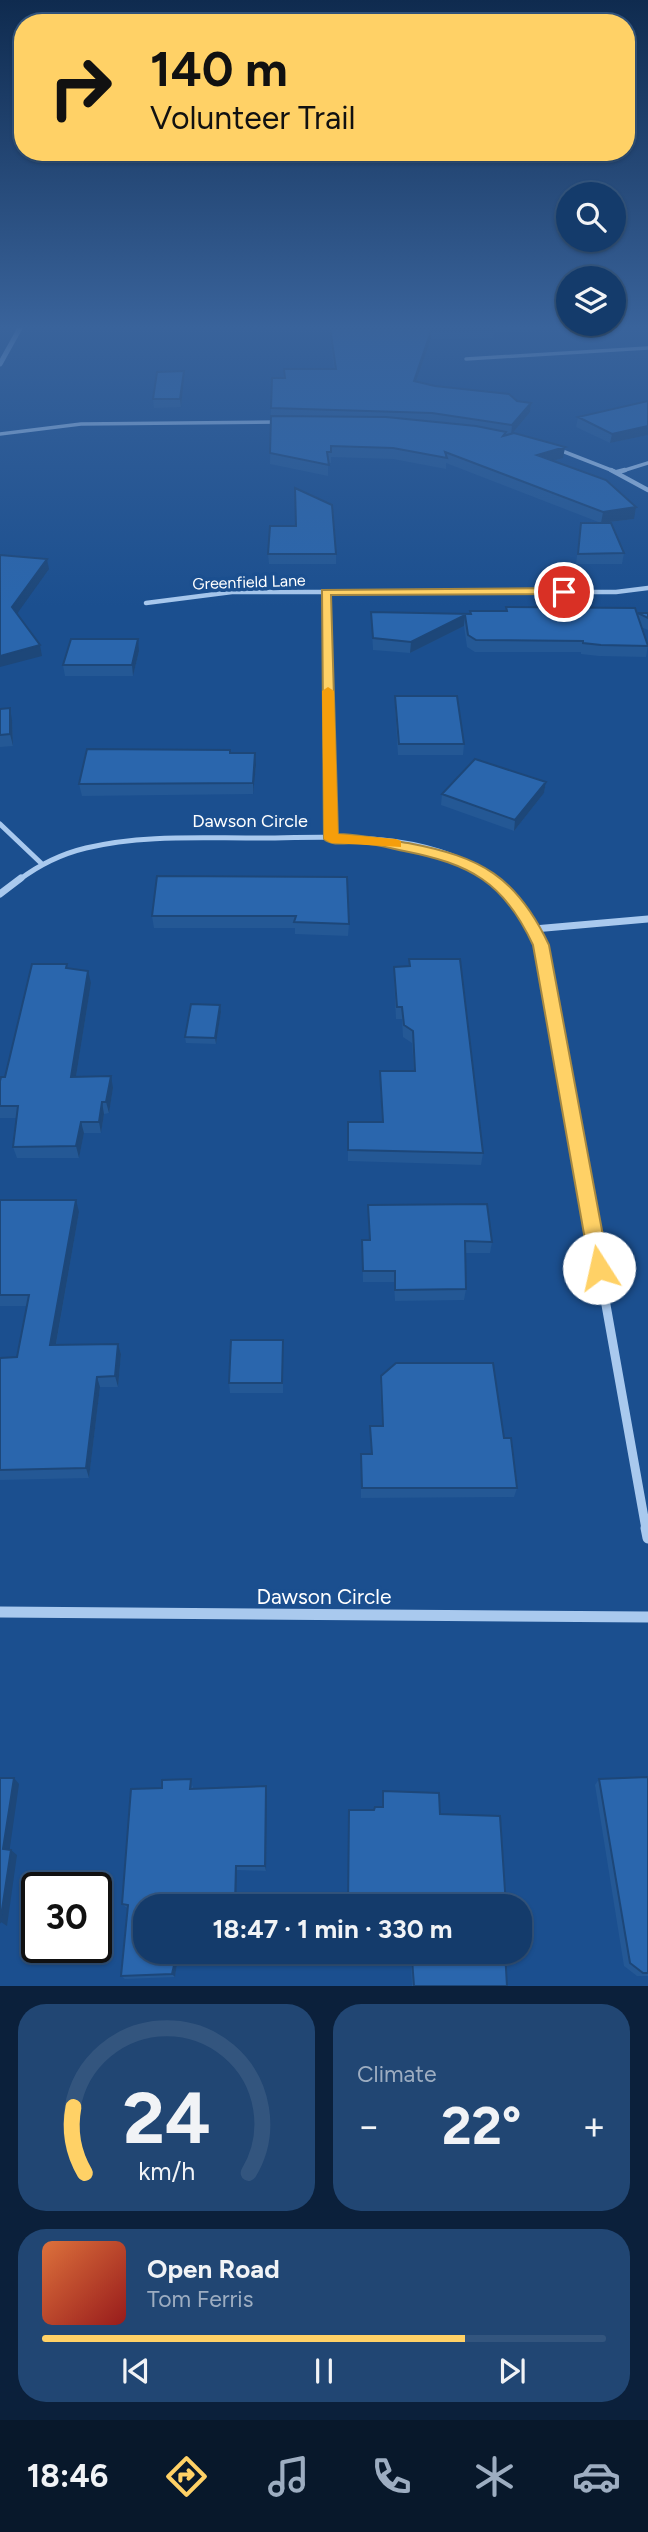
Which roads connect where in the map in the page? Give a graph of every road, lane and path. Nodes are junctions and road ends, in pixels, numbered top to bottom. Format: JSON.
{"nodes":[{"id":1,"x":283,"y":422,"type":"edge"},
{"id":2,"x":0,"y":434,"type":"edge"},
{"id":3,"x":550,"y":447,"type":"edge"},
{"id":4,"x":648,"y":463,"type":"edge"},
{"id":5,"x":617,"y":472,"type":"junction"},
{"id":6,"x":648,"y":490,"type":"edge"},
{"id":7,"x":648,"y":588,"type":"edge"},
{"id":8,"x":326,"y":592,"type":"junction"},
{"id":9,"x":146,"y":603,"type":"dead end"},
{"id":10,"x":0,"y":824,"type":"edge"},
{"id":11,"x":331,"y":839,"type":"junction"},
{"id":12,"x":42,"y":864,"type":"junction"},
{"id":13,"x":0,"y":894,"type":"edge"},
{"id":14,"x":648,"y":919,"type":"edge"},
{"id":15,"x":534,"y":929,"type":"junction"},
{"id":16,"x":648,"y":1538,"type":"edge"},
{"id":17,"x":0,"y":1612,"type":"edge"},
{"id":18,"x":648,"y":1617,"type":"edge"}],
"edges":[{"from":1,"to":2,"type":"street"},
{"from":3,"to":5,"type":"street"},
{"from":4,"to":5,"type":"street"},
{"from":5,"to":6,"type":"street"},
{"from":7,"to":8,"type":"street","name":"Greenfield Lane"},
{"from":8,"to":9,"type":"street","name":"Greenfield Lane"},
{"from":8,"to":11,"type":"street"},
{"from":10,"to":12,"type":"street"},
{"from":11,"to":12,"type":"street","name":"Dawson Circle"},
{"from":11,"to":15,"type":"street","name":"Dawson Circle"},
{"from":12,"to":13,"type":"street","name":"Dawson Circle"},
{"from":14,"to":15,"type":"street"},
{"from":15,"to":16,"type":"street","name":"Dawson Circle"},
{"from":17,"to":18,"type":"street","name":"Dawson Circle"}]}
